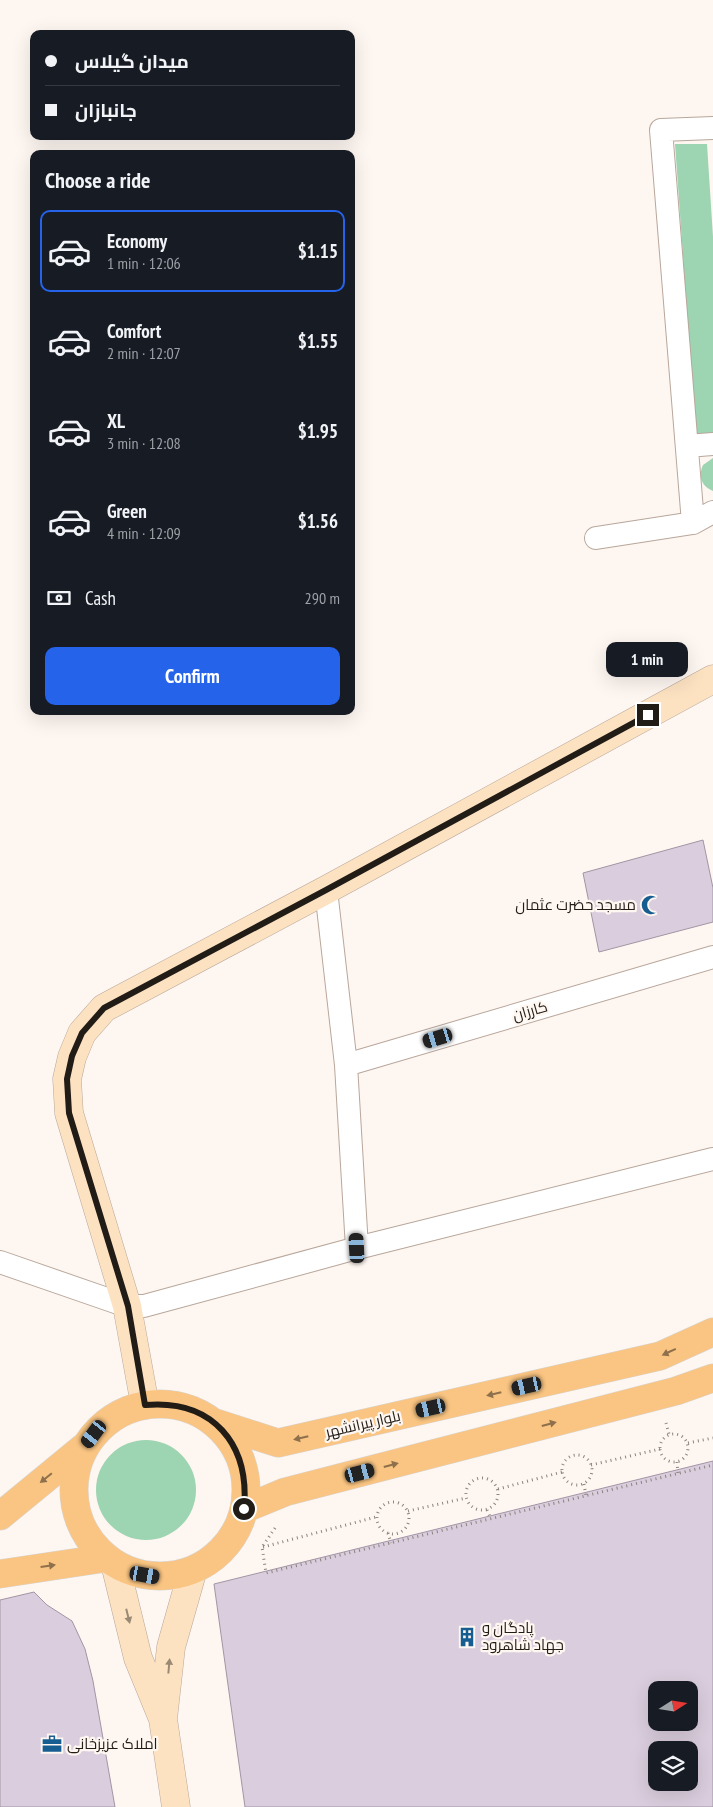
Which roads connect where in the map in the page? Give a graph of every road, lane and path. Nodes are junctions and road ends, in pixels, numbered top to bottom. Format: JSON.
{"nodes":[{"id":1,"x":713,"y":128,"type":"edge"},
{"id":2,"x":713,"y":444,"type":"edge"},
{"id":3,"x":687,"y":446,"type":"junction"},
{"id":4,"x":713,"y":512,"type":"edge"},
{"id":5,"x":693,"y":523,"type":"junction"},
{"id":6,"x":596,"y":538,"type":"dead end"},
{"id":7,"x":713,"y":679,"type":"edge"},
{"id":8,"x":326,"y":890,"type":"junction"},
{"id":9,"x":713,"y":957,"type":"edge"},
{"id":10,"x":346,"y":1065,"type":"junction"},
{"id":11,"x":713,"y":1159,"type":"edge"},
{"id":12,"x":357,"y":1248,"type":"junction"},
{"id":13,"x":0,"y":1262,"type":"edge"},
{"id":14,"x":128,"y":1306,"type":"junction"},
{"id":15,"x":713,"y":1332,"type":"edge"},
{"id":16,"x":713,"y":1378,"type":"edge"},
{"id":17,"x":145,"y":1405,"type":"junction"},
{"id":18,"x":665,"y":1416,"type":"dead end"},
{"id":19,"x":216,"y":1424,"type":"junction"},
{"id":20,"x":669,"y":1434,"type":"junction"},
{"id":21,"x":713,"y":1438,"type":"edge"},
{"id":22,"x":688,"y":1443,"type":"junction"},
{"id":23,"x":84,"y":1448,"type":"junction"},
{"id":24,"x":660,"y":1449,"type":"junction"},
{"id":25,"x":677,"y":1462,"type":"junction"},
{"id":26,"x":591,"y":1465,"type":"junction"},
{"id":27,"x":713,"y":1466,"type":"edge"},
{"id":28,"x":562,"y":1472,"type":"junction"},
{"id":29,"x":678,"y":1474,"type":"junction"},
{"id":30,"x":584,"y":1484,"type":"junction"},
{"id":31,"x":498,"y":1489,"type":"junction"},
{"id":32,"x":586,"y":1496,"type":"junction"},
{"id":33,"x":466,"y":1498,"type":"junction"},
{"id":34,"x":244,"y":1509,"type":"junction"},
{"id":35,"x":487,"y":1510,"type":"junction"},
{"id":36,"x":408,"y":1511,"type":"junction"},
{"id":37,"x":0,"y":1516,"type":"edge"},
{"id":38,"x":376,"y":1517,"type":"junction"},
{"id":39,"x":491,"y":1519,"type":"junction"},
{"id":40,"x":388,"y":1533,"type":"junction"},
{"id":41,"x":391,"y":1543,"type":"junction"},
{"id":42,"x":111,"y":1563,"type":"junction"},
{"id":43,"x":192,"y":1573,"type":"junction"},
{"id":44,"x":0,"y":1574,"type":"edge"},
{"id":45,"x":163,"y":1719,"type":"junction"},
{"id":46,"x":176,"y":1807,"type":"edge"}],
"edges":[{"from":1,"to":3,"type":"street"},
{"from":2,"to":3,"type":"street"},
{"from":3,"to":5,"type":"street"},
{"from":4,"to":5,"type":"street"},
{"from":5,"to":6,"type":"street"},
{"from":7,"to":8,"type":"street"},
{"from":8,"to":10,"type":"street"},
{"from":8,"to":14,"type":"street"},
{"from":9,"to":10,"type":"street","name":"کارزان"},
{"from":10,"to":12,"type":"street"},
{"from":11,"to":12,"type":"street"},
{"from":12,"to":14,"type":"street"},
{"from":13,"to":14,"type":"street"},
{"from":14,"to":17,"type":"street"},
{"from":15,"to":19,"type":"main road","name":"بلوار پیرانشهر","one_way":true},
{"from":34,"to":16,"type":"main road","one_way":true},
{"from":17,"to":19,"type":"main road"},
{"from":17,"to":23,"type":"main road"},
{"from":18,"to":20,"type":"path"},
{"from":19,"to":34,"type":"main road"},
{"from":20,"to":22,"type":"path"},
{"from":20,"to":24,"type":"path"},
{"from":21,"to":22,"type":"path"},
{"from":22,"to":25,"type":"path"},
{"from":23,"to":37,"type":"main road","one_way":true},
{"from":23,"to":42,"type":"main road"},
{"from":24,"to":25,"type":"path"},
{"from":24,"to":26,"type":"path"},
{"from":25,"to":29,"type":"path"},
{"from":26,"to":28,"type":"path"},
{"from":26,"to":30,"type":"path"},
{"from":27,"to":29,"type":"path"},
{"from":28,"to":30,"type":"path"},
{"from":28,"to":31,"type":"path"},
{"from":29,"to":32,"type":"path"},
{"from":30,"to":32,"type":"path"},
{"from":31,"to":33,"type":"path"},
{"from":31,"to":35,"type":"path"},
{"from":32,"to":39,"type":"path"},
{"from":33,"to":35,"type":"path"},
{"from":33,"to":36,"type":"path"},
{"from":34,"to":43,"type":"main road"},
{"from":35,"to":39,"type":"path"},
{"from":36,"to":38,"type":"path"},
{"from":36,"to":40,"type":"path"},
{"from":38,"to":40,"type":"path"},
{"from":38,"to":41,"type":"path"},
{"from":39,"to":41,"type":"path"},
{"from":40,"to":41,"type":"path"},
{"from":42,"to":43,"type":"main road"},
{"from":44,"to":42,"type":"main road","one_way":true},
{"from":42,"to":45,"type":"street","one_way":true},
{"from":45,"to":43,"type":"street","one_way":true},
{"from":45,"to":46,"type":"street"}]}
